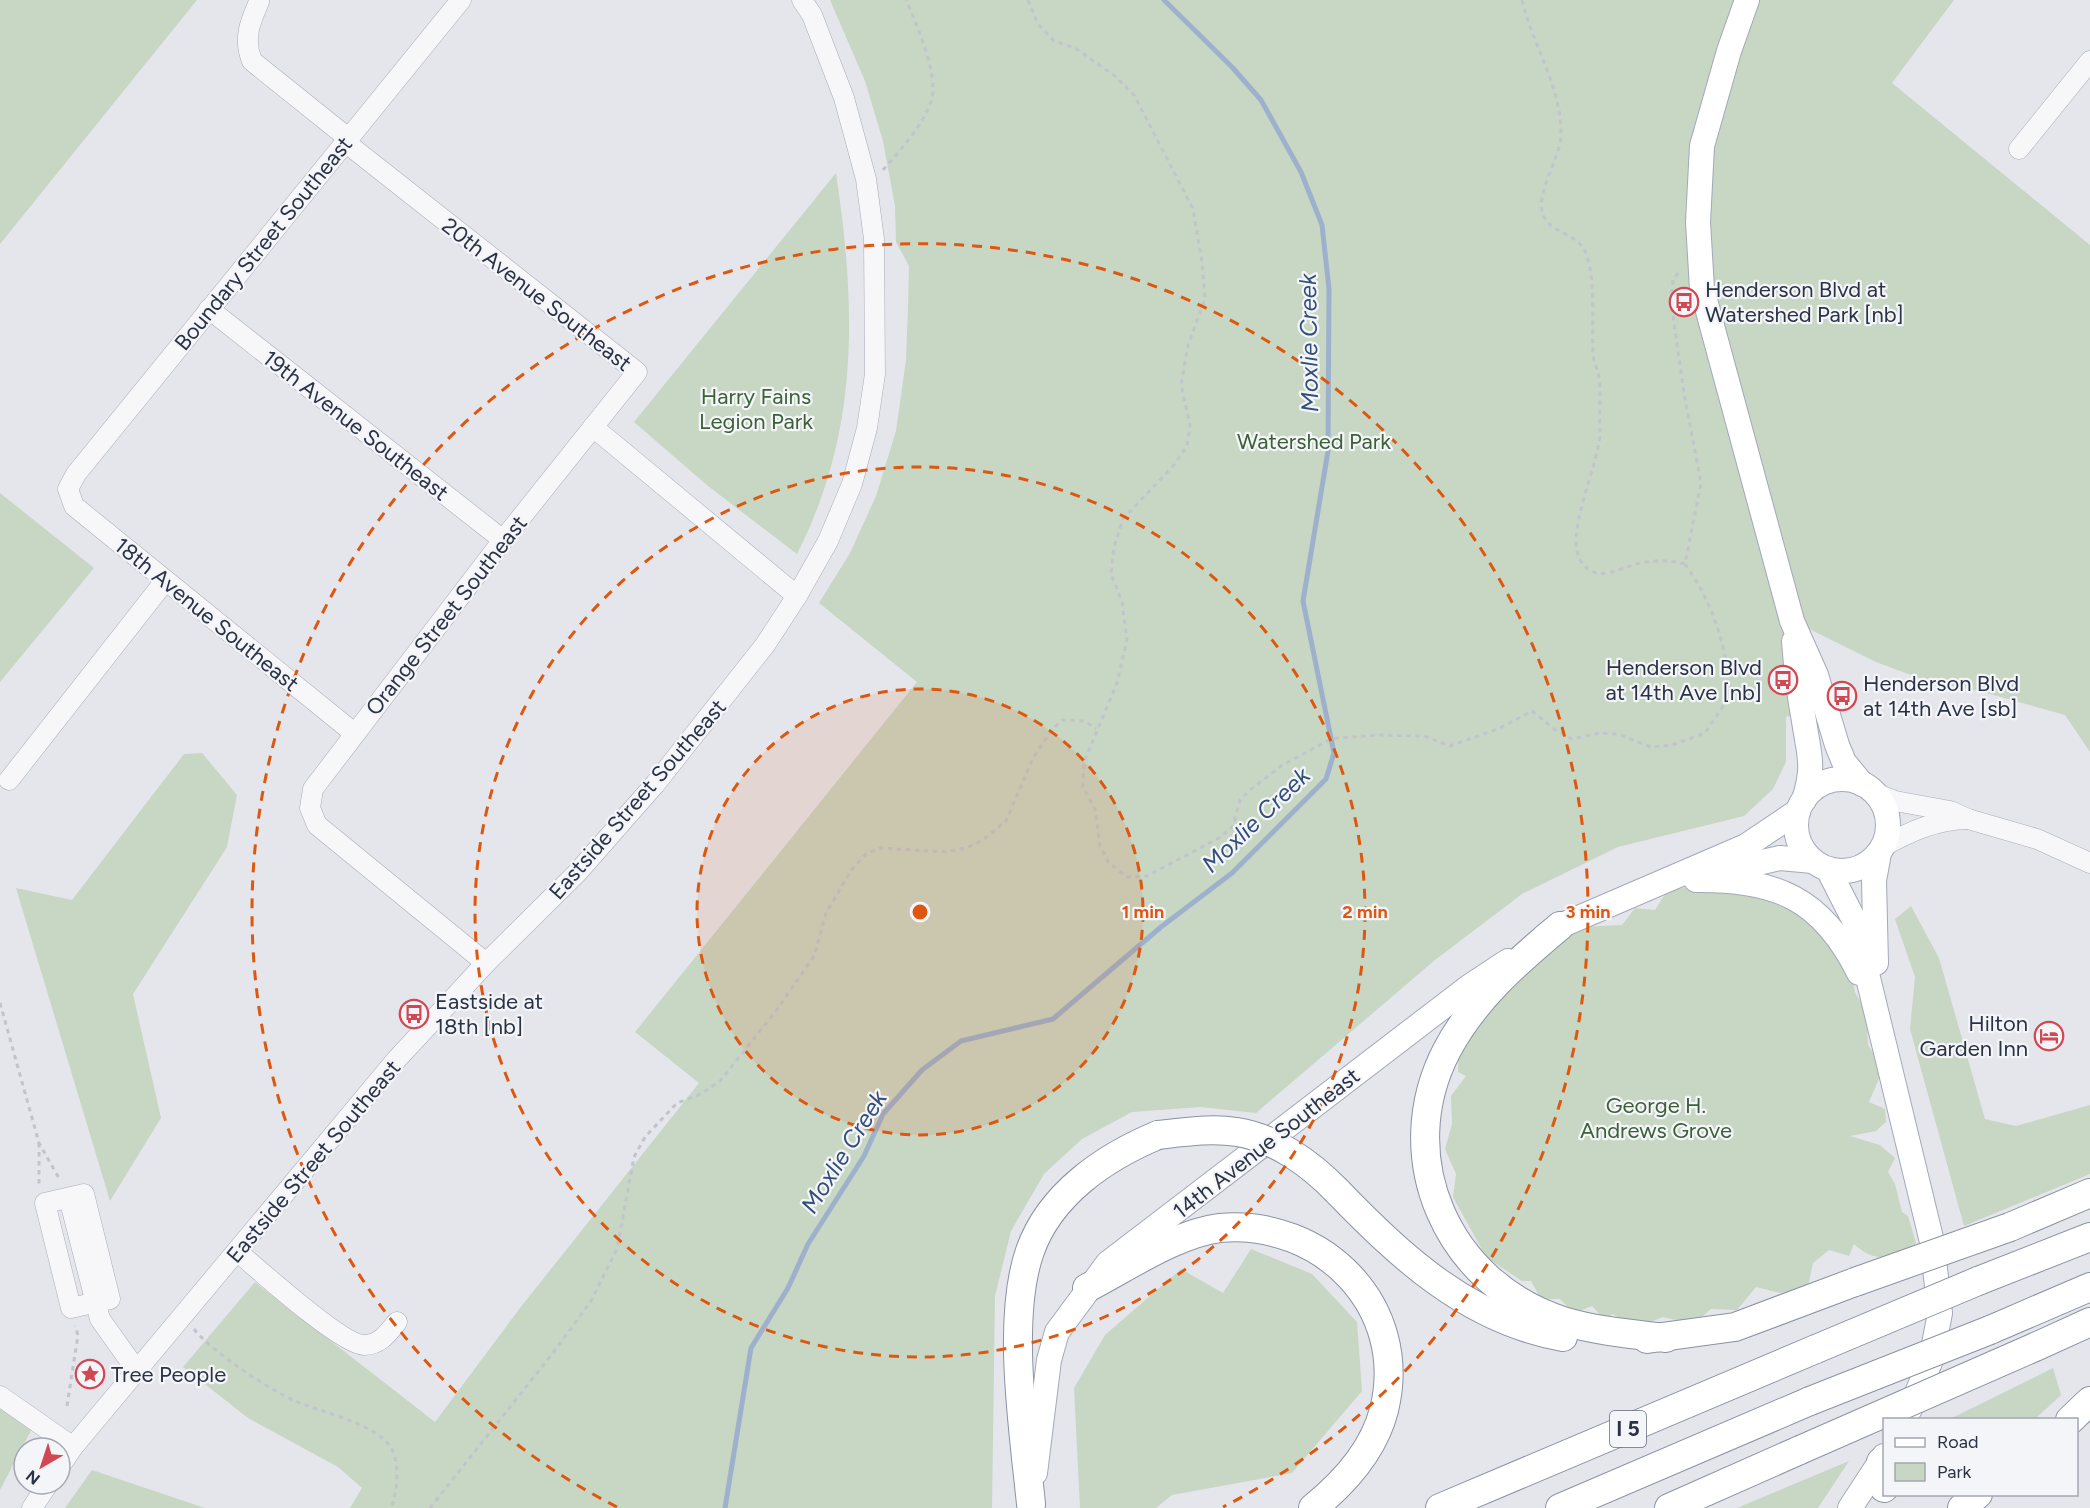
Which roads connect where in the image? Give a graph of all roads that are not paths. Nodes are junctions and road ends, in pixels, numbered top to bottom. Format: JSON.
{"nodes":[{"id":1,"x":461,"y":0,"type":"edge"},
{"id":2,"x":802,"y":0,"type":"edge"},
{"id":3,"x":1747,"y":0,"type":"edge"},
{"id":4,"x":259,"y":2,"type":"dead end"},
{"id":5,"x":2090,"y":61,"type":"edge"},
{"id":6,"x":346,"y":140,"type":"junction"},
{"id":7,"x":2019,"y":149,"type":"dead end"},
{"id":8,"x":209,"y":309,"type":"junction"},
{"id":9,"x":593,"y":427,"type":"junction"},
{"id":10,"x":68,"y":489,"type":"joint"},
{"id":11,"x":503,"y":540,"type":"junction"},
{"id":12,"x":165,"y":581,"type":"junction"},
{"id":13,"x":797,"y":596,"type":"junction"},
{"id":14,"x":1792,"y":621,"type":"junction"},
{"id":15,"x":354,"y":733,"type":"junction"},
{"id":16,"x":9,"y":780,"type":"dead end"},
{"id":17,"x":1869,"y":789,"type":"junction"},
{"id":18,"x":1801,"y":805,"type":"junction"},
{"id":19,"x":1968,"y":819,"type":"junction"},
{"id":20,"x":1880,"y":850,"type":"junction"},
{"id":21,"x":2090,"y":863,"type":"edge"},
{"id":22,"x":1821,"y":865,"type":"junction"},
{"id":23,"x":1696,"y":880,"type":"junction"},
{"id":24,"x":1649,"y":888,"type":"junction"},
{"id":25,"x":1560,"y":926,"type":"junction"},
{"id":26,"x":486,"y":963,"type":"junction"},
{"id":27,"x":1877,"y":1010,"type":"junction"},
{"id":28,"x":2090,"y":1193,"type":"edge"},
{"id":29,"x":69,"y":1198,"type":"road end"},
{"id":30,"x":2090,"y":1237,"type":"edge"},
{"id":31,"x":237,"y":1252,"type":"junction"},
{"id":32,"x":2090,"y":1287,"type":"edge"},
{"id":33,"x":1087,"y":1288,"type":"junction"},
{"id":34,"x":397,"y":1322,"type":"dead end"},
{"id":35,"x":2090,"y":1322,"type":"edge"},
{"id":36,"x":1666,"y":1338,"type":"junction"},
{"id":37,"x":136,"y":1371,"type":"junction"},
{"id":38,"x":0,"y":1396,"type":"edge"},
{"id":39,"x":2090,"y":1401,"type":"edge"},
{"id":40,"x":1904,"y":1418,"type":"edge"},
{"id":41,"x":2071,"y":1418,"type":"edge"},
{"id":42,"x":73,"y":1447,"type":"joint"},
{"id":43,"x":1883,"y":1469,"type":"edge"},
{"id":44,"x":1976,"y":1496,"type":"edge"},
{"id":45,"x":1031,"y":1506,"type":"edge"},
{"id":46,"x":1313,"y":1508,"type":"edge"},
{"id":47,"x":1440,"y":1508,"type":"edge"},
{"id":48,"x":1560,"y":1508,"type":"edge"},
{"id":49,"x":1669,"y":1508,"type":"edge"},
{"id":50,"x":1850,"y":1508,"type":"edge"},
{"id":51,"x":1962,"y":1508,"type":"edge"}],
"edges":[{"from":1,"to":6,"type":"street","name":"Boundary Street Southeast"},
{"from":2,"to":13,"type":"street","name":"Eastside Street Southeast"},
{"from":3,"to":14,"type":"main road"},
{"from":4,"to":6,"type":"street"},
{"from":5,"to":7,"type":"street"},
{"from":6,"to":8,"type":"street","name":"Boundary Street Southeast"},
{"from":6,"to":9,"type":"street","name":"20th Avenue Southeast"},
{"from":8,"to":10,"type":"street","name":"Boundary Street Southeast"},
{"from":8,"to":11,"type":"street","name":"19th Avenue Southeast"},
{"from":9,"to":11,"type":"street","name":"Orange Street Southeast"},
{"from":9,"to":13,"type":"street"},
{"from":10,"to":12,"type":"street","name":"18th Avenue Southeast"},
{"from":11,"to":15,"type":"street","name":"Orange Street Southeast"},
{"from":12,"to":15,"type":"street","name":"18th Avenue Southeast"},
{"from":12,"to":16,"type":"street"},
{"from":13,"to":26,"type":"street","name":"Eastside Street Southeast"},
{"from":14,"to":17,"type":"main road"},
{"from":14,"to":18,"type":"main road"},
{"from":15,"to":26,"type":"street","name":"Orange Street Southeast"},
{"from":17,"to":18,"type":"main road"},
{"from":17,"to":19,"type":"street"},
{"from":17,"to":20,"type":"main road"},
{"from":18,"to":22,"type":"main road"},
{"from":18,"to":24,"type":"main road","name":"14th Avenue Southeast"},
{"from":19,"to":20,"type":"street"},
{"from":19,"to":21,"type":"street"},
{"from":20,"to":22,"type":"main road"},
{"from":20,"to":27,"type":"main road"},
{"from":22,"to":23,"type":"main road","name":"14th Avenue Southeast"},
{"from":22,"to":27,"type":"main road"},
{"from":23,"to":24,"type":"main road","name":"14th Avenue Southeast"},
{"from":23,"to":27,"type":"main road"},
{"from":24,"to":25,"type":"main road","name":"14th Avenue Southeast"},
{"from":25,"to":33,"type":"main road","name":"14th Avenue Southeast"},
{"from":25,"to":36,"type":"highway"},
{"from":26,"to":31,"type":"street","name":"Eastside Street Southeast"},
{"from":27,"to":40,"type":"main road"},
{"from":28,"to":36,"type":"highway","bridge":true},
{"from":29,"to":37,"type":"street"},
{"from":30,"to":47,"type":"highway","number":"I 5","bridge":true},
{"from":31,"to":34,"type":"street"},
{"from":31,"to":37,"type":"street","name":"Eastside Street Southeast"},
{"from":32,"to":48,"type":"highway","number":"I 5","bridge":true},
{"from":33,"to":45,"type":"main road","name":"14th Avenue Southeast"},
{"from":33,"to":46,"type":"highway"},
{"from":35,"to":49,"type":"highway","bridge":true},
{"from":36,"to":45,"type":"highway","bridge":true},
{"from":37,"to":42,"type":"street","name":"Eastside Street Southeast"},
{"from":38,"to":42,"type":"street"},
{"from":39,"to":41,"type":"highway"},
{"from":43,"to":50,"type":"main road"},
{"from":44,"to":51,"type":"highway"}]}
